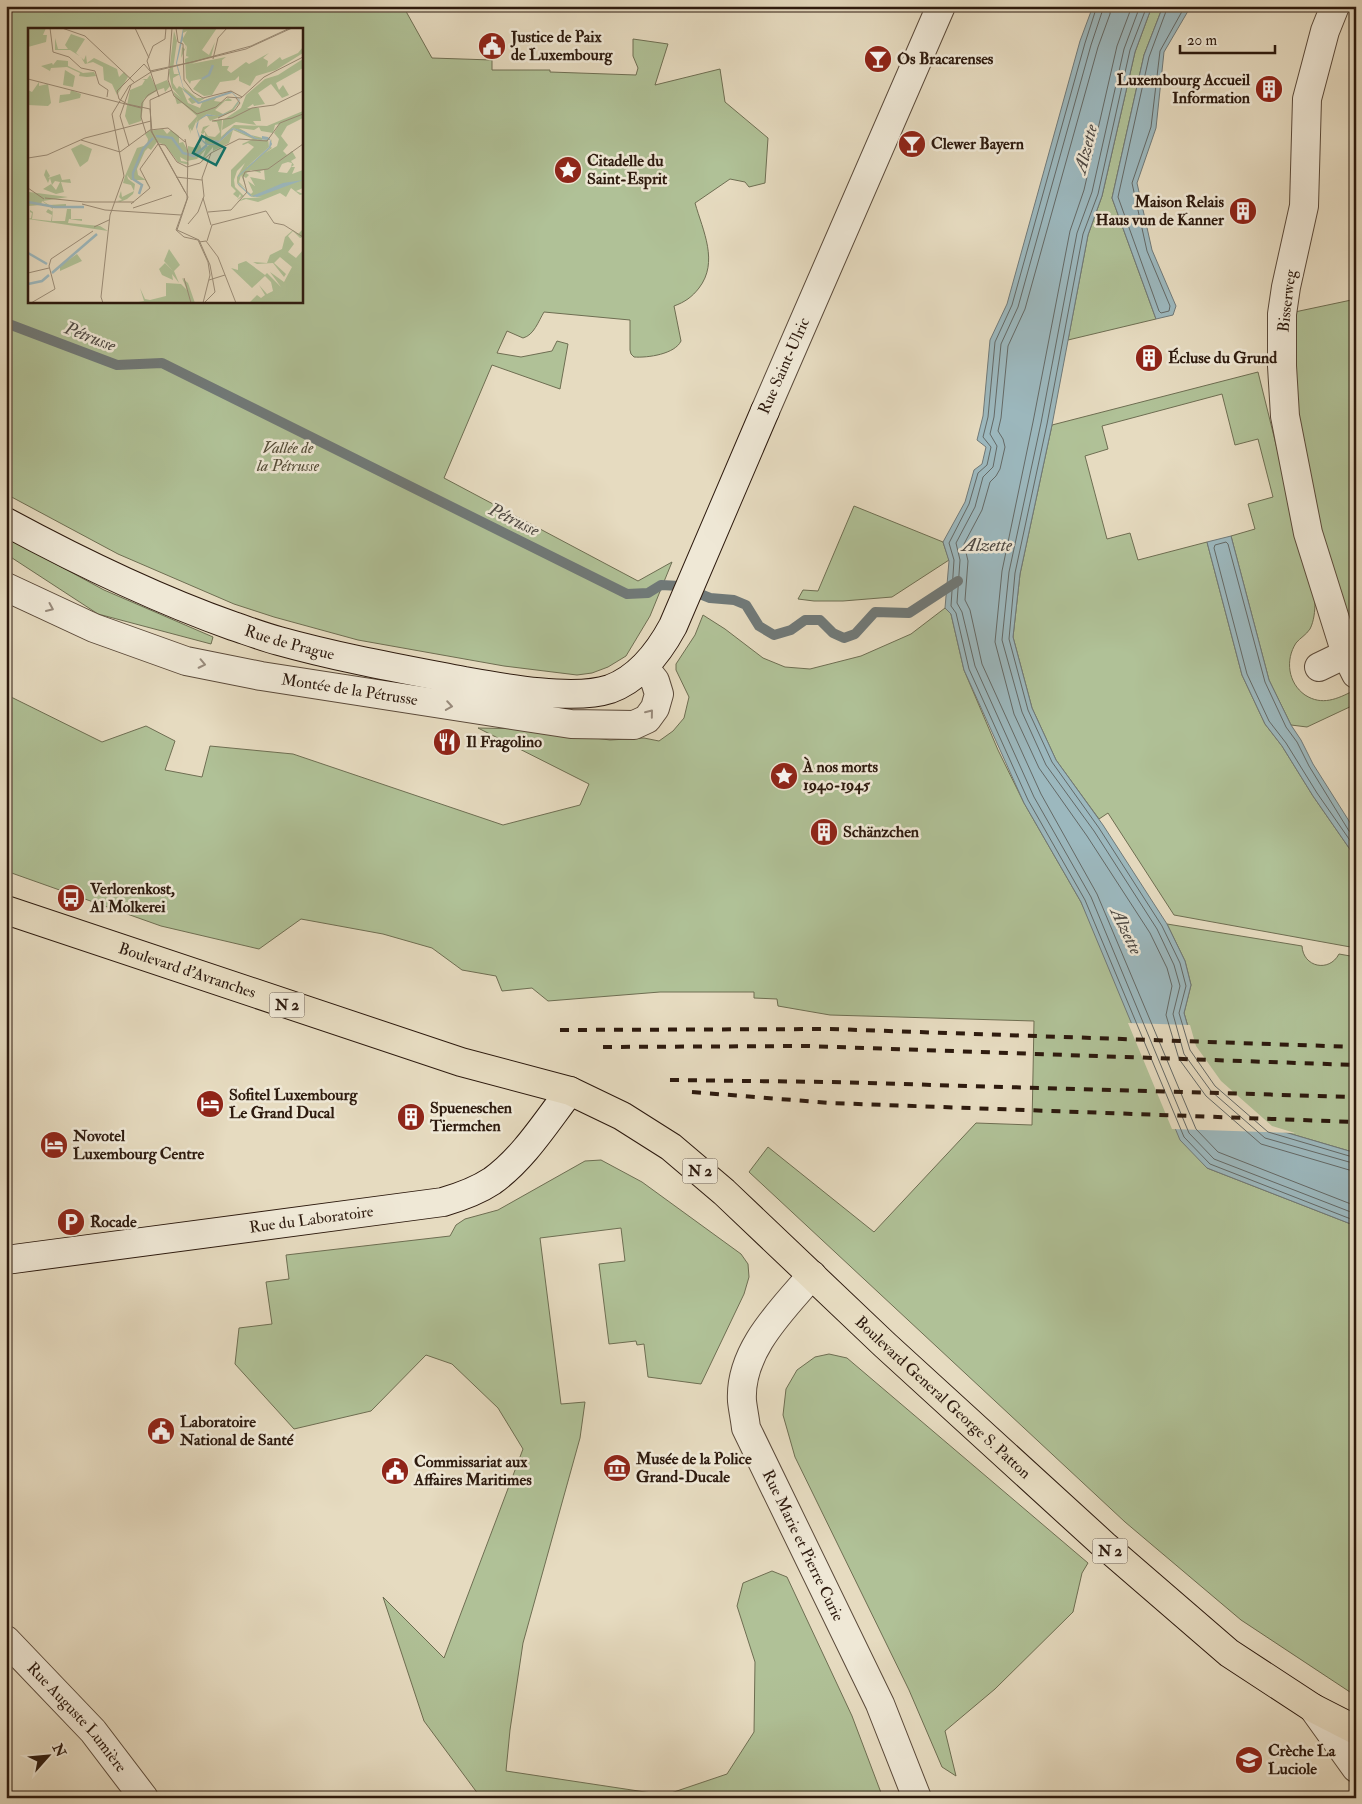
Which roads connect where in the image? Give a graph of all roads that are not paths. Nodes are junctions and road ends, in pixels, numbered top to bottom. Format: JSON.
{"nodes":[{"id":1,"x":941,"y":6,"type":"edge"},
{"id":2,"x":1335,"y":6,"type":"edge"},
{"id":3,"x":6,"y":522,"type":"edge"},
{"id":4,"x":6,"y":587,"type":"edge"},
{"id":5,"x":1351,"y":664,"type":"edge"},
{"id":6,"x":644,"y":667,"type":"junction"},
{"id":7,"x":1319,"y":667,"type":"dead end"},
{"id":8,"x":592,"y":693,"type":"joint"},
{"id":9,"x":6,"y":910,"type":"edge"},
{"id":10,"x":570,"y":1091,"type":"junction"},
{"id":11,"x":6,"y":1260,"type":"edge"},
{"id":12,"x":812,"y":1275,"type":"junction"},
{"id":13,"x":6,"y":1640,"type":"edge"},
{"id":14,"x":1312,"y":1708,"type":"junction"},
{"id":15,"x":1356,"y":1730,"type":"edge"},
{"id":16,"x":1356,"y":1768,"type":"edge"},
{"id":17,"x":144,"y":1798,"type":"edge"},
{"id":18,"x":917,"y":1798,"type":"edge"}],
"edges":[{"from":1,"to":6,"type":"street","name":"Rue Saint-Ulric"},
{"from":2,"to":5,"type":"street","name":"Bisserweg"},
{"from":3,"to":8,"type":"street","name":"Rue de Prague"},
{"from":4,"to":6,"type":"street","name":"Montée de la Pétrusse","one_way":true},
{"from":5,"to":7,"type":"street","name":"Bisserweg"},
{"from":6,"to":8,"type":"street","name":"Rue Saint-Ulric"},
{"from":9,"to":10,"type":"main road","name":"Boulevard d'Avranches","number":"N 2"},
{"from":10,"to":11,"type":"street","name":"Rue du Laboratoire"},
{"from":10,"to":12,"type":"main road","name":"Boulevard General George S. Patton","number":"N 2"},
{"from":12,"to":14,"type":"main road","name":"Boulevard General George S. Patton","number":"N 2"},
{"from":12,"to":18,"type":"street","name":"Rue Marie et Pierre Curie"},
{"from":13,"to":17,"type":"street","name":"Rue Auguste Lumière"},
{"from":14,"to":15,"type":"main road","name":"Boulevard General George S. Patton","number":"N 2"},
{"from":14,"to":16,"type":"street","name":"Boulevard General George S. Patton"}]}
